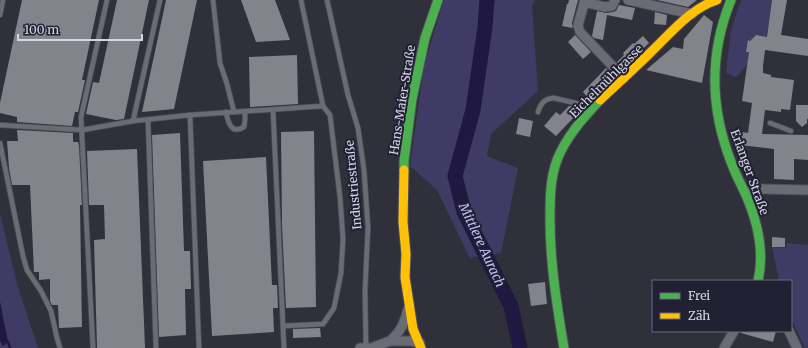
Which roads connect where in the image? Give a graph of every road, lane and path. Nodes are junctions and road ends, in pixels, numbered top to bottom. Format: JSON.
{"nodes":[{"id":1,"x":3,"y":0,"type":"edge"},
{"id":2,"x":107,"y":0,"type":"edge"},
{"id":3,"x":160,"y":0,"type":"edge"},
{"id":4,"x":213,"y":0,"type":"edge"},
{"id":5,"x":301,"y":0,"type":"edge"},
{"id":6,"x":327,"y":0,"type":"edge"},
{"id":7,"x":438,"y":0,"type":"edge"},
{"id":8,"x":615,"y":0,"type":"edge"},
{"id":9,"x":628,"y":0,"type":"edge"},
{"id":10,"x":717,"y":0,"type":"edge"},
{"id":11,"x":727,"y":0,"type":"edge"},
{"id":12,"x":584,"y":1,"type":"edge"},
{"id":13,"x":692,"y":14,"type":"junction"},
{"id":14,"x":0,"y":15,"type":"edge"},
{"id":15,"x":624,"y":78,"type":"junction"},
{"id":16,"x":324,"y":106,"type":"junction"},
{"id":17,"x":593,"y":108,"type":"junction"},
{"id":18,"x":273,"y":110,"type":"junction"},
{"id":19,"x":245,"y":111,"type":"junction"},
{"id":20,"x":226,"y":112,"type":"junction"},
{"id":21,"x":234,"y":112,"type":"junction"},
{"id":22,"x":538,"y":112,"type":"dead end"},
{"id":23,"x":190,"y":115,"type":"junction"},
{"id":24,"x":148,"y":120,"type":"junction"},
{"id":25,"x":133,"y":121,"type":"junction"},
{"id":26,"x":770,"y":123,"type":"dead end"},
{"id":27,"x":0,"y":125,"type":"edge"},
{"id":28,"x":82,"y":130,"type":"junction"},
{"id":29,"x":791,"y":131,"type":"dead end"},
{"id":30,"x":0,"y":143,"type":"edge"},
{"id":31,"x":808,"y":190,"type":"edge"},
{"id":32,"x":746,"y":194,"type":"junction"},
{"id":33,"x":406,"y":254,"type":"junction"},
{"id":34,"x":761,"y":279,"type":"edge"},
{"id":35,"x":409,"y":306,"type":"junction"},
{"id":36,"x":283,"y":326,"type":"junction"},
{"id":37,"x":733,"y":332,"type":"edge"},
{"id":38,"x":789,"y":332,"type":"edge"},
{"id":39,"x":390,"y":341,"type":"junction"},
{"id":40,"x":420,"y":346,"type":"edge"},
{"id":41,"x":60,"y":348,"type":"edge"},
{"id":42,"x":93,"y":348,"type":"edge"},
{"id":43,"x":156,"y":348,"type":"edge"},
{"id":44,"x":199,"y":348,"type":"edge"},
{"id":45,"x":284,"y":348,"type":"edge"},
{"id":46,"x":360,"y":348,"type":"edge"},
{"id":47,"x":372,"y":348,"type":"edge"},
{"id":48,"x":411,"y":348,"type":"edge"},
{"id":49,"x":564,"y":348,"type":"edge"},
{"id":50,"x":724,"y":348,"type":"edge"},
{"id":51,"x":797,"y":348,"type":"edge"}],
"edges":[{"from":1,"to":14,"type":"lane"},
{"from":2,"to":28,"type":"lane"},
{"from":3,"to":25,"type":"lane"},
{"from":4,"to":21,"type":"lane"},
{"from":5,"to":16,"type":"lane"},
{"from":6,"to":47,"type":"lane","name":"Industriestraße"},
{"from":7,"to":33,"type":"street","name":"Hans-Maier-Straße"},
{"from":8,"to":12,"type":"street"},
{"from":9,"to":13,"type":"street"},
{"from":10,"to":13,"type":"street","name":"Eichelmühlgasse"},
{"from":11,"to":32,"type":"street","name":"Erlanger Straße"},
{"from":12,"to":15,"type":"street"},
{"from":13,"to":15,"type":"street","name":"Eichelmühlgasse"},
{"from":15,"to":17,"type":"street","name":"Eichelmühlgasse"},
{"from":16,"to":18,"type":"lane"},
{"from":16,"to":36,"type":"lane"},
{"from":17,"to":22,"type":"lane"},
{"from":17,"to":49,"type":"street","name":"Eichelmühlgasse"},
{"from":18,"to":19,"type":"lane"},
{"from":18,"to":36,"type":"lane"},
{"from":19,"to":20,"type":"lane"},
{"from":19,"to":21,"type":"lane"},
{"from":20,"to":21,"type":"lane"},
{"from":20,"to":23,"type":"lane"},
{"from":23,"to":24,"type":"lane"},
{"from":23,"to":44,"type":"lane"},
{"from":24,"to":25,"type":"lane"},
{"from":24,"to":43,"type":"lane"},
{"from":25,"to":28,"type":"lane"},
{"from":26,"to":29,"type":"lane"},
{"from":27,"to":28,"type":"lane"},
{"from":28,"to":42,"type":"lane"},
{"from":30,"to":41,"type":"lane"},
{"from":31,"to":32,"type":"street"},
{"from":32,"to":34,"type":"street","name":"Erlanger Straße"},
{"from":33,"to":35,"type":"street","name":"Hans-Maier-Straße"},
{"from":33,"to":40,"type":"street","name":"Hans-Maier-Straße"},
{"from":35,"to":39,"type":"street"},
{"from":35,"to":40,"type":"street","name":"Hans-Maier-Straße"},
{"from":36,"to":45,"type":"lane"},
{"from":37,"to":50,"type":"street"},
{"from":38,"to":51,"type":"street"},
{"from":39,"to":40,"type":"street"},
{"from":39,"to":47,"type":"street"},
{"from":40,"to":48,"type":"street"},
{"from":46,"to":47,"type":"street"}]}
